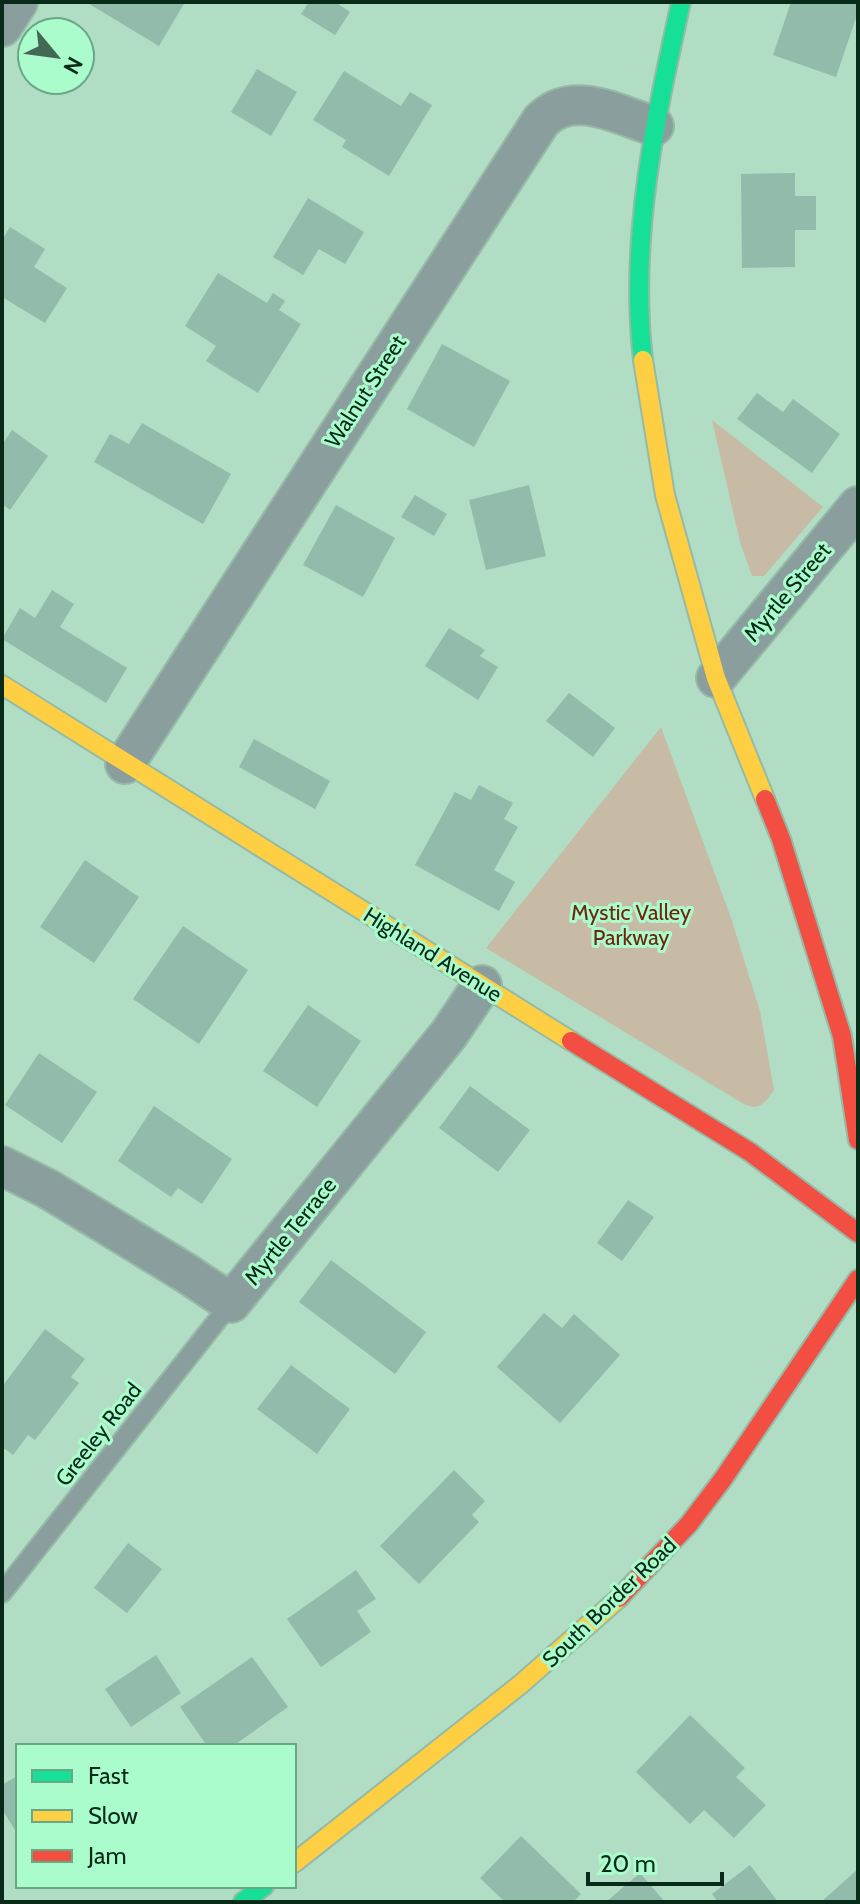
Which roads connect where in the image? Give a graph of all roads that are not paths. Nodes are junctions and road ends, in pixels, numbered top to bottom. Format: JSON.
{"nodes":[{"id":1,"x":18,"y":2,"type":"edge"},
{"id":2,"x":681,"y":2,"type":"edge"},
{"id":3,"x":2,"y":27,"type":"edge"},
{"id":4,"x":654,"y":126,"type":"junction"},
{"id":5,"x":858,"y":506,"type":"edge"},
{"id":6,"x":716,"y":678,"type":"junction"},
{"id":7,"x":2,"y":685,"type":"edge"},
{"id":8,"x":125,"y":764,"type":"junction"},
{"id":9,"x":482,"y":985,"type":"junction"},
{"id":10,"x":858,"y":1140,"type":"edge"},
{"id":11,"x":2,"y":1166,"type":"edge"},
{"id":12,"x":858,"y":1233,"type":"edge"},
{"id":13,"x":858,"y":1279,"type":"edge"},
{"id":14,"x":231,"y":1303,"type":"junction"},
{"id":15,"x":2,"y":1593,"type":"edge"},
{"id":16,"x":296,"y":1861,"type":"edge"},
{"id":17,"x":261,"y":1888,"type":"edge"},
{"id":18,"x":243,"y":1902,"type":"edge"}],
"edges":[{"from":1,"to":3,"type":"street"},
{"from":2,"to":4,"type":"main road"},
{"from":4,"to":6,"type":"main road"},
{"from":4,"to":8,"type":"street","name":"Walnut Street"},
{"from":5,"to":6,"type":"street","name":"Myrtle Street"},
{"from":6,"to":10,"type":"main road"},
{"from":7,"to":8,"type":"main road","name":"Highland Avenue"},
{"from":8,"to":9,"type":"main road","name":"Highland Avenue"},
{"from":9,"to":12,"type":"main road","name":"Highland Avenue"},
{"from":9,"to":14,"type":"street","name":"Myrtle Terrace"},
{"from":11,"to":14,"type":"street","name":"Myrtle Terrace"},
{"from":13,"to":16,"type":"main road","name":"South Border Road"},
{"from":14,"to":15,"type":"lane","name":"Greeley Road"},
{"from":17,"to":18,"type":"main road"}]}
